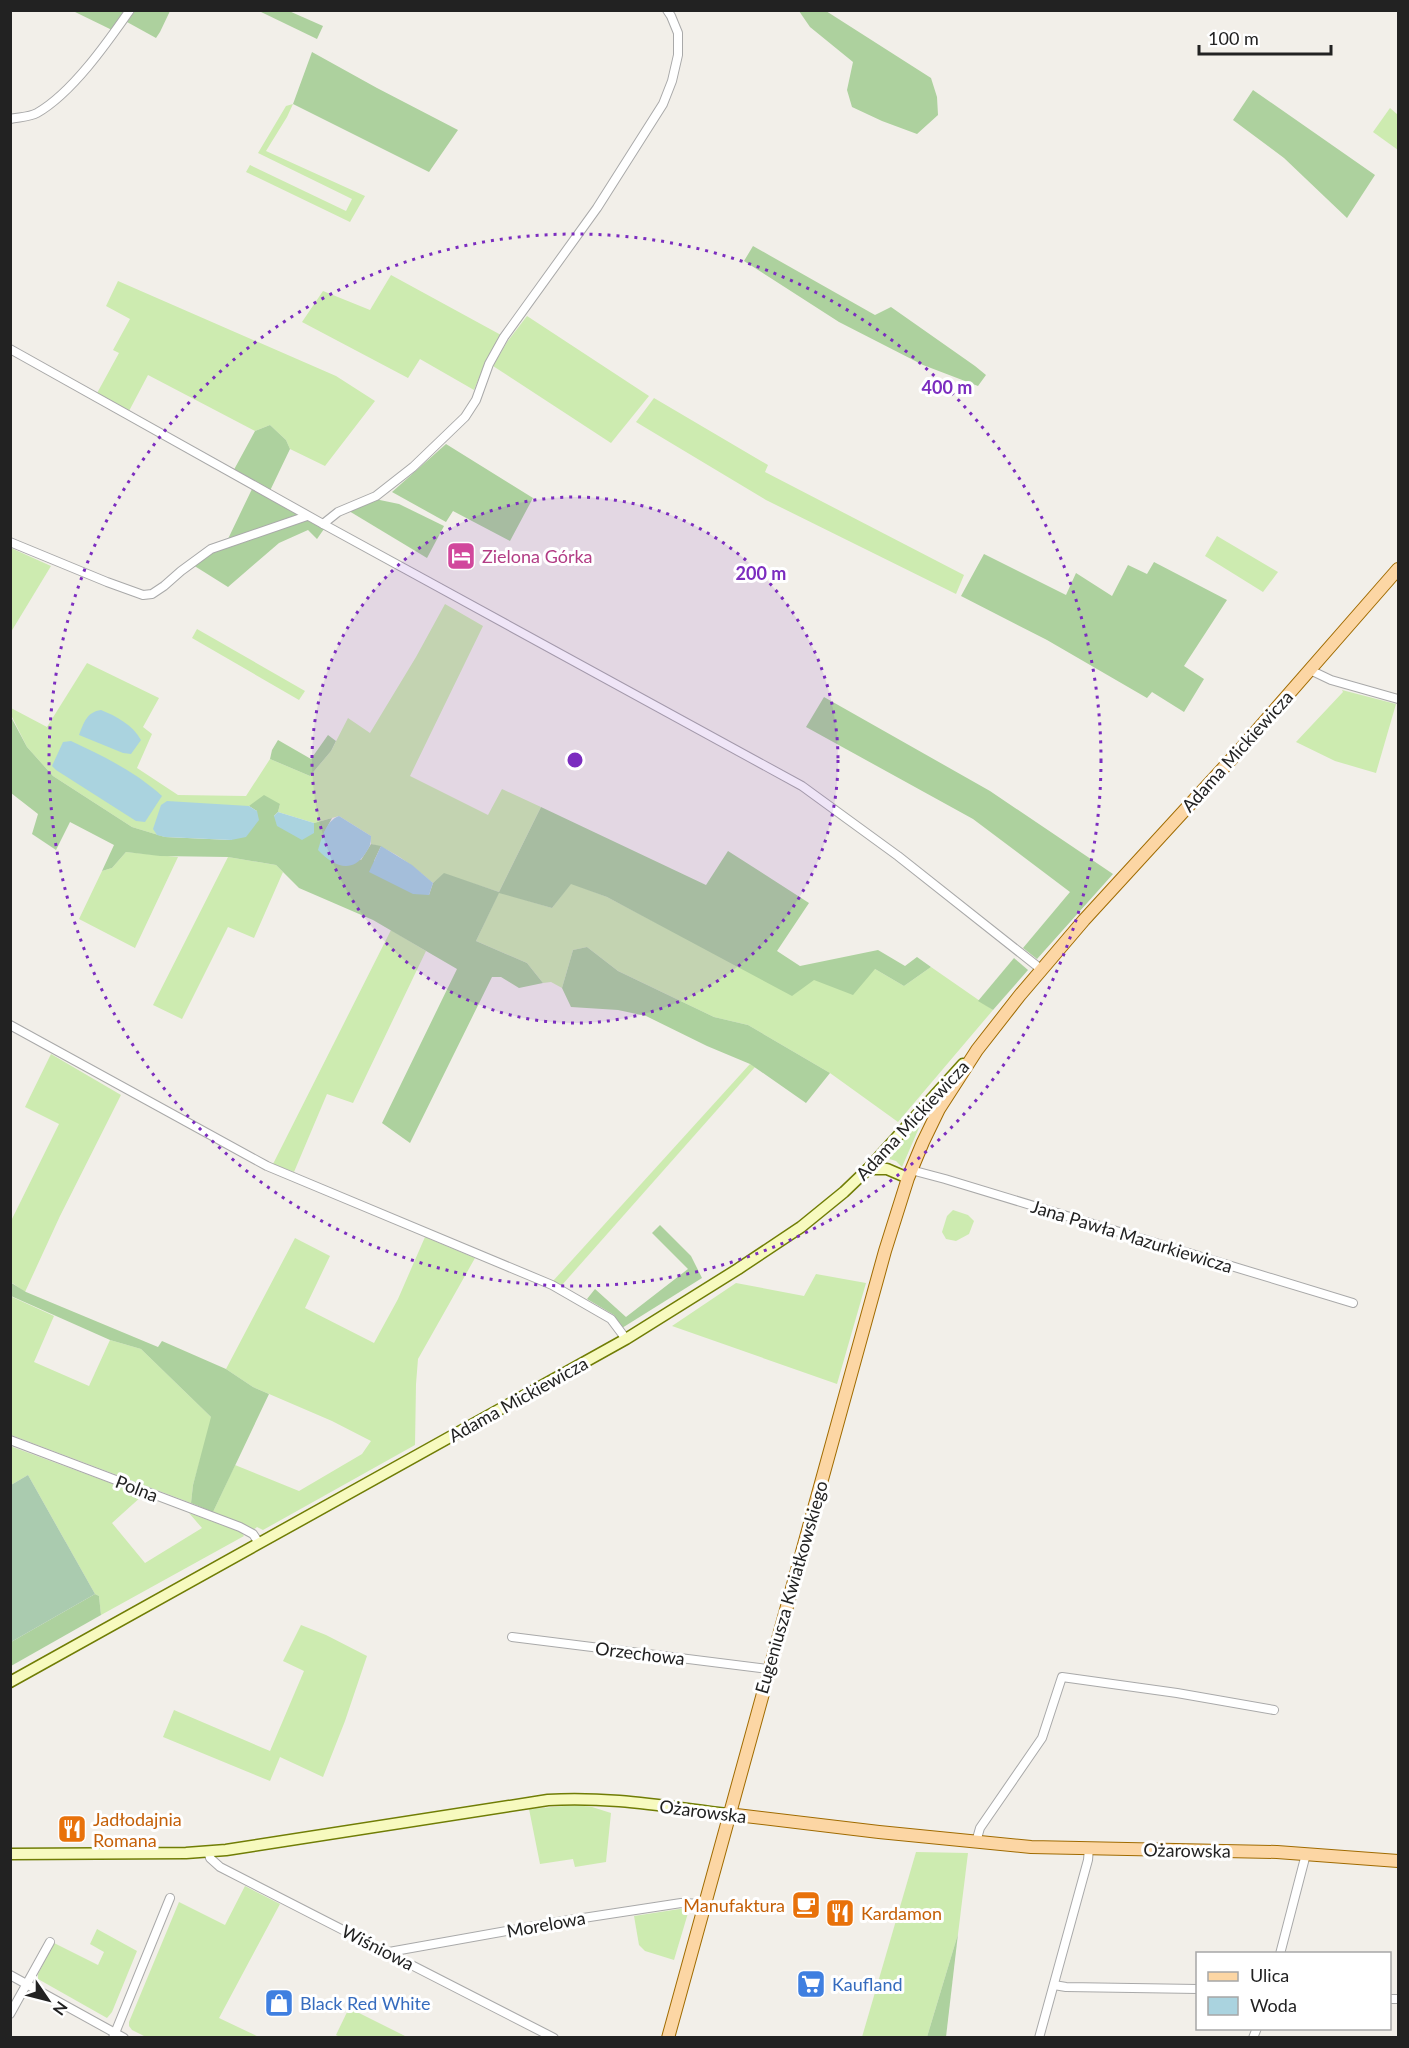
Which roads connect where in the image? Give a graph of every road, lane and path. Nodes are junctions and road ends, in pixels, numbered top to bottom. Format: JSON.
{"nodes":[{"id":1,"x":130,"y":10,"type":"edge"},
{"id":2,"x":667,"y":10,"type":"edge"},
{"id":3,"x":10,"y":119,"type":"edge"},
{"id":4,"x":10,"y":349,"type":"edge"},
{"id":5,"x":307,"y":516,"type":"junction"},
{"id":6,"x":322,"y":525,"type":"junction"},
{"id":7,"x":10,"y":542,"type":"edge"},
{"id":8,"x":1398,"y":569,"type":"edge"},
{"id":9,"x":1310,"y":670,"type":"junction"},
{"id":10,"x":1398,"y":699,"type":"edge"},
{"id":11,"x":1042,"y":970,"type":"junction"},
{"id":12,"x":10,"y":1025,"type":"edge"},
{"id":13,"x":977,"y":1050,"type":"junction"},
{"id":14,"x":868,"y":1169,"type":"junction"},
{"id":15,"x":910,"y":1174,"type":"junction"},
{"id":16,"x":1353,"y":1303,"type":"dead end"},
{"id":17,"x":626,"y":1339,"type":"junction"},
{"id":18,"x":10,"y":1440,"type":"edge"},
{"id":19,"x":259,"y":1543,"type":"junction"},
{"id":20,"x":512,"y":1637,"type":"dead end"},
{"id":21,"x":768,"y":1669,"type":"junction"},
{"id":22,"x":10,"y":1682,"type":"edge"},
{"id":23,"x":1274,"y":1710,"type":"dead end"},
{"id":24,"x":728,"y":1814,"type":"junction"},
{"id":25,"x":976,"y":1842,"type":"junction"},
{"id":26,"x":1089,"y":1848,"type":"junction"},
{"id":27,"x":208,"y":1851,"type":"junction"},
{"id":28,"x":10,"y":1854,"type":"edge"},
{"id":29,"x":1306,"y":1854,"type":"junction"},
{"id":30,"x":1398,"y":1862,"type":"edge"},
{"id":31,"x":170,"y":1898,"type":"dead end"},
{"id":32,"x":704,"y":1904,"type":"junction"},
{"id":33,"x":50,"y":1942,"type":"dead end"},
{"id":34,"x":389,"y":1952,"type":"junction"},
{"id":35,"x":1280,"y":1952,"type":"edge"},
{"id":36,"x":10,"y":1975,"type":"edge"},
{"id":37,"x":26,"y":1984,"type":"junction"},
{"id":38,"x":1054,"y":1985,"type":"junction"},
{"id":39,"x":1196,"y":1989,"type":"edge"},
{"id":40,"x":10,"y":2014,"type":"edge"},
{"id":41,"x":114,"y":2035,"type":"edge"},
{"id":42,"x":124,"y":2037,"type":"edge"},
{"id":43,"x":554,"y":2037,"type":"edge"},
{"id":44,"x":668,"y":2037,"type":"edge"},
{"id":45,"x":1039,"y":2037,"type":"edge"}],
"edges":[{"from":1,"to":3,"type":"street"},
{"from":2,"to":6,"type":"street"},
{"from":4,"to":5,"type":"street"},
{"from":5,"to":6,"type":"street"},
{"from":5,"to":7,"type":"street"},
{"from":6,"to":11,"type":"street"},
{"from":8,"to":9,"type":"main road","name":"Adama Mickiewicza"},
{"from":9,"to":10,"type":"street"},
{"from":9,"to":11,"type":"main road","name":"Adama Mickiewicza"},
{"from":11,"to":13,"type":"main road","name":"Adama Mickiewicza"},
{"from":12,"to":17,"type":"street"},
{"from":13,"to":14,"type":"street","name":"Adama Mickiewicza"},
{"from":13,"to":15,"type":"main road","name":"Adama Mickiewicza"},
{"from":14,"to":15,"type":"street"},
{"from":14,"to":17,"type":"street","name":"Adama Mickiewicza"},
{"from":15,"to":16,"type":"street","name":"Jana Pawła Mazurkiewicza"},
{"from":15,"to":21,"type":"main road","name":"Eugeniusza Kwiatkowskiego"},
{"from":17,"to":19,"type":"street","name":"Adama Mickiewicza"},
{"from":18,"to":19,"type":"street","name":"Polna"},
{"from":19,"to":22,"type":"street","name":"Adama Mickiewicza"},
{"from":20,"to":21,"type":"street","name":"Orzechowa"},
{"from":21,"to":24,"type":"main road","name":"Eugeniusza Kwiatkowskiego"},
{"from":23,"to":25,"type":"street"},
{"from":24,"to":25,"type":"main road","name":"Ożarowska"},
{"from":24,"to":27,"type":"street","name":"Ożarowska"},
{"from":24,"to":32,"type":"main road","name":"Eugeniusza Kwiatkowskiego"},
{"from":25,"to":26,"type":"main road","name":"Ożarowska"},
{"from":26,"to":29,"type":"main road","name":"Ożarowska"},
{"from":26,"to":38,"type":"street"},
{"from":27,"to":28,"type":"street","name":"Ożarowska"},
{"from":27,"to":34,"type":"street","name":"Wiśniowa"},
{"from":29,"to":30,"type":"main road","name":"Ożarowska"},
{"from":29,"to":35,"type":"street"},
{"from":31,"to":41,"type":"street"},
{"from":32,"to":34,"type":"street","name":"Morelowa"},
{"from":32,"to":44,"type":"main road","name":"Eugeniusza Kwiatkowskiego"},
{"from":33,"to":37,"type":"street"},
{"from":34,"to":43,"type":"street","name":"Wiśniowa"},
{"from":36,"to":37,"type":"street"},
{"from":37,"to":40,"type":"street"},
{"from":37,"to":41,"type":"street"},
{"from":38,"to":39,"type":"street"},
{"from":38,"to":45,"type":"street"},
{"from":41,"to":42,"type":"street"}]}
